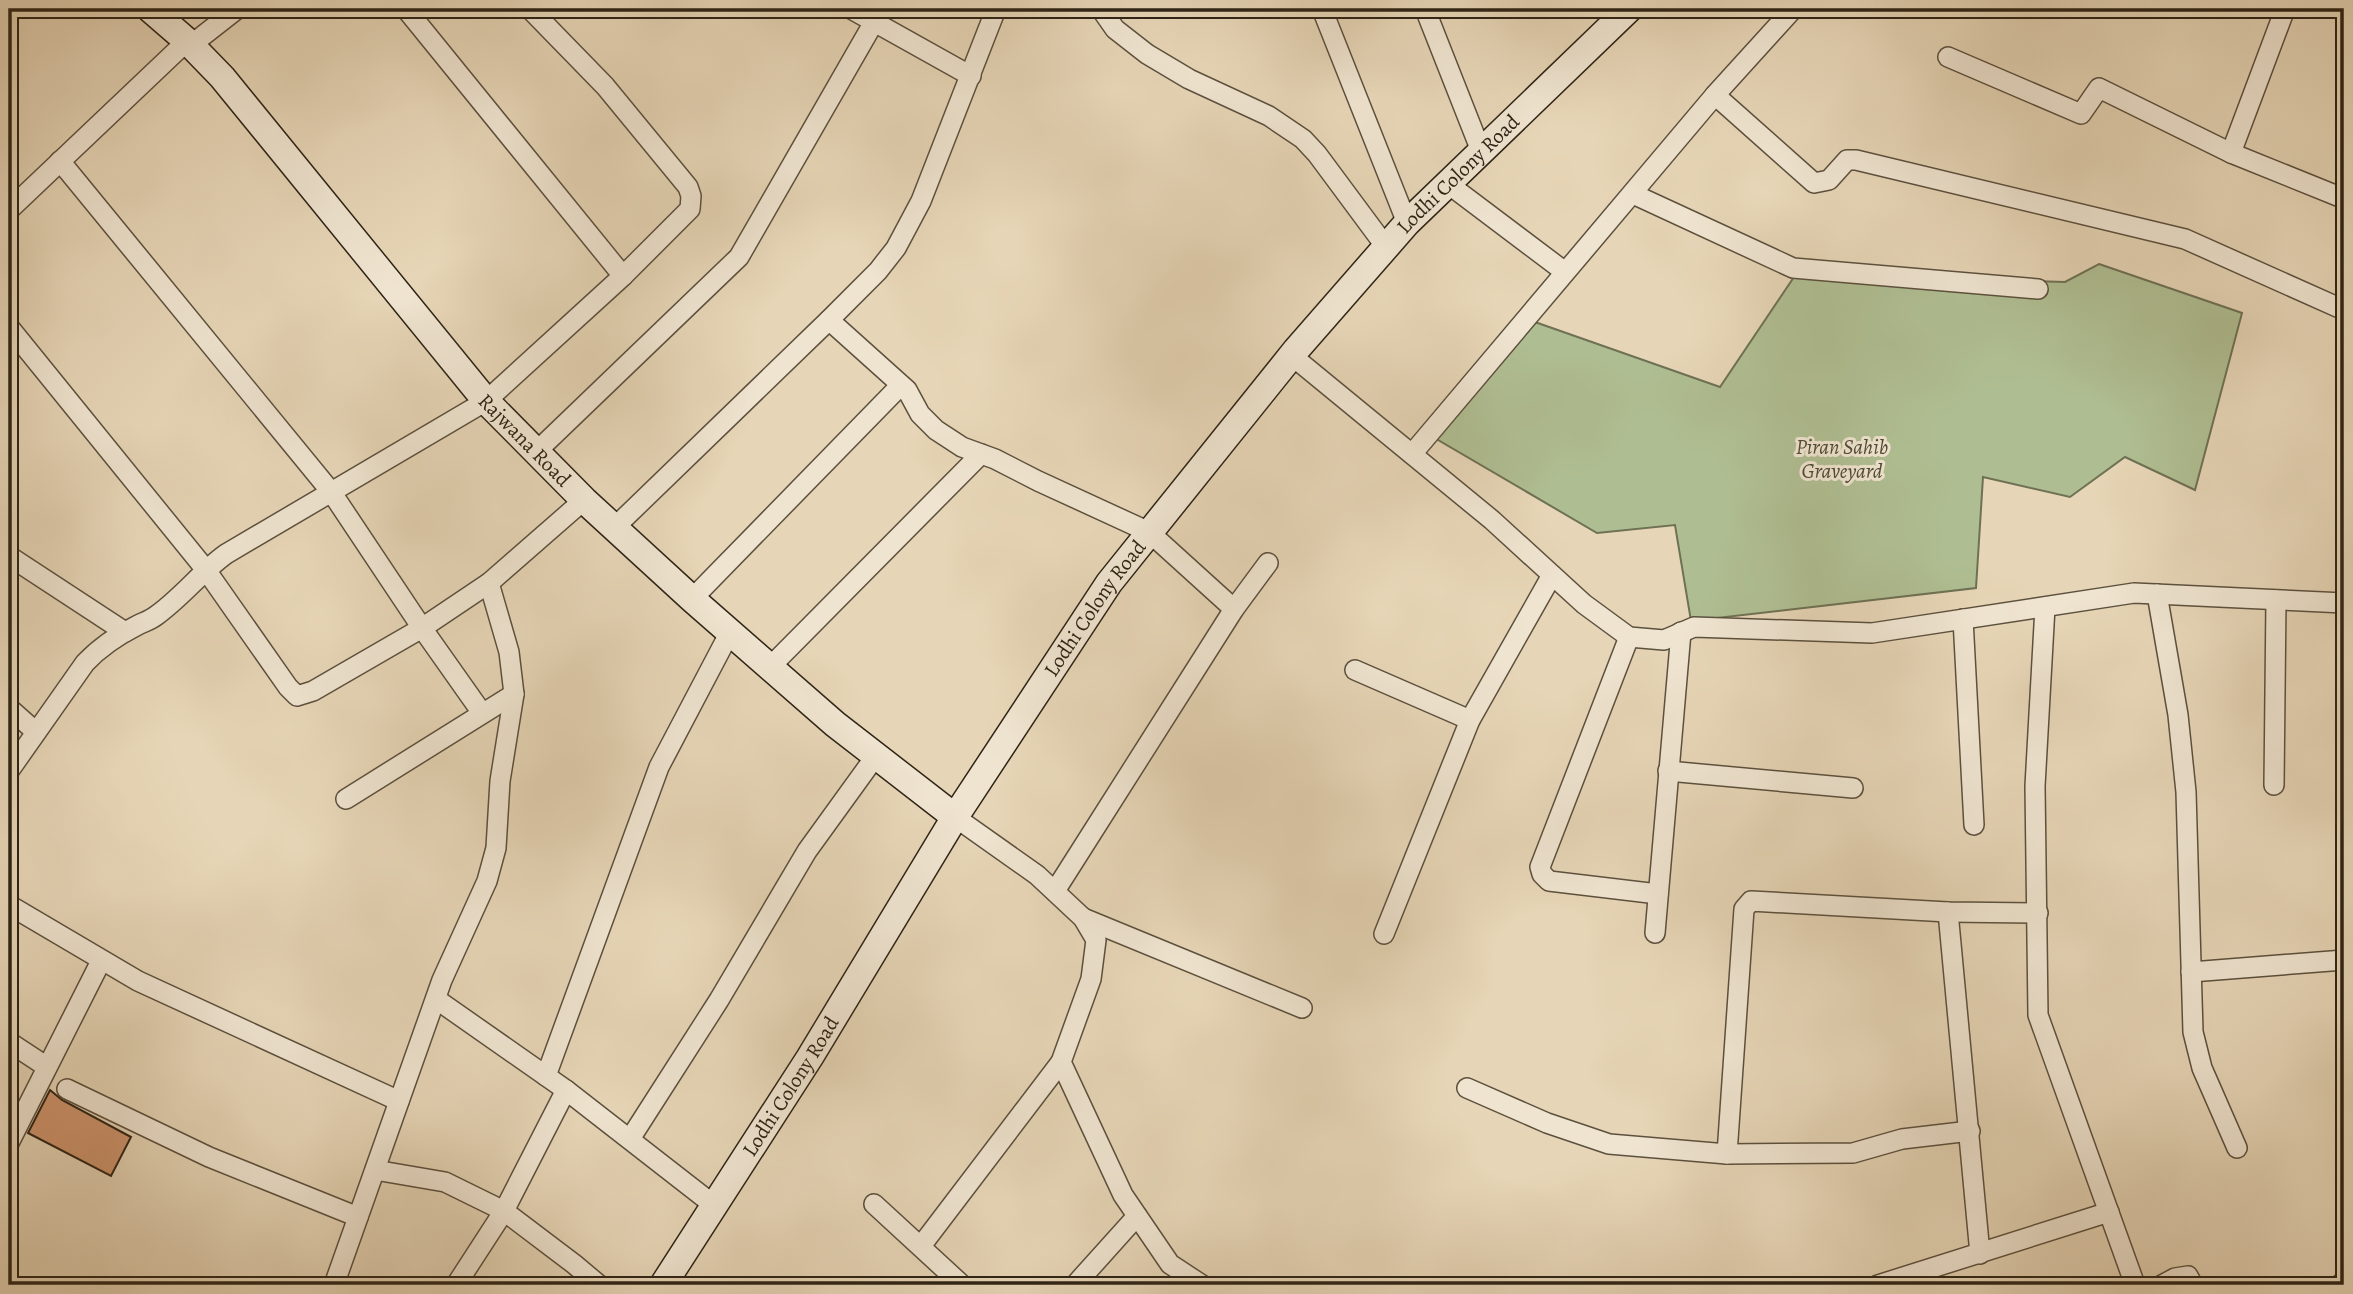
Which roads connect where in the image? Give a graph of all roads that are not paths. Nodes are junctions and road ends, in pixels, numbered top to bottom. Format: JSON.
{"nodes":[{"id":1,"x":150,"y":9,"type":"edge"},
{"id":2,"x":237,"y":9,"type":"edge"},
{"id":3,"x":407,"y":9,"type":"edge"},
{"id":4,"x":530,"y":9,"type":"edge"},
{"id":5,"x":851,"y":9,"type":"edge"},
{"id":6,"x":996,"y":9,"type":"edge"},
{"id":7,"x":1101,"y":9,"type":"edge"},
{"id":8,"x":1322,"y":9,"type":"edge"},
{"id":9,"x":1425,"y":9,"type":"edge"},
{"id":10,"x":1629,"y":9,"type":"edge"},
{"id":11,"x":1793,"y":9,"type":"edge"},
{"id":12,"x":2285,"y":9,"type":"edge"},
{"id":13,"x":874,"y":22,"type":"junction"},
{"id":14,"x":189,"y":43,"type":"junction"},
{"id":15,"x":1948,"y":57,"type":"dead end"},
{"id":16,"x":971,"y":76,"type":"junction"},
{"id":17,"x":1715,"y":95,"type":"junction"},
{"id":18,"x":1481,"y":151,"type":"junction"},
{"id":19,"x":2231,"y":153,"type":"junction"},
{"id":20,"x":60,"y":161,"type":"junction"},
{"id":21,"x":1447,"y":183,"type":"junction"},
{"id":22,"x":2344,"y":190,"type":"edge"},
{"id":23,"x":1633,"y":194,"type":"junction"},
{"id":24,"x":9,"y":210,"type":"edge"},
{"id":25,"x":1407,"y":223,"type":"junction"},
{"id":26,"x":1386,"y":247,"type":"junction"},
{"id":27,"x":1565,"y":272,"type":"junction"},
{"id":28,"x":623,"y":276,"type":"junction"},
{"id":29,"x":2038,"y":289,"type":"dead end"},
{"id":30,"x":2344,"y":310,"type":"edge"},
{"id":31,"x":829,"y":320,"type":"junction"},
{"id":32,"x":9,"y":327,"type":"edge"},
{"id":33,"x":1292,"y":355,"type":"junction"},
{"id":34,"x":901,"y":385,"type":"junction"},
{"id":35,"x":486,"y":401,"type":"junction"},
{"id":36,"x":536,"y":452,"type":"junction"},
{"id":37,"x":981,"y":454,"type":"junction"},
{"id":38,"x":1412,"y":454,"type":"junction"},
{"id":39,"x":332,"y":493,"type":"junction"},
{"id":40,"x":584,"y":500,"type":"junction"},
{"id":41,"x":614,"y":528,"type":"junction"},
{"id":42,"x":1149,"y":532,"type":"junction"},
{"id":43,"x":9,"y":556,"type":"edge"},
{"id":44,"x":1268,"y":563,"type":"dead end"},
{"id":45,"x":206,"y":570,"type":"junction"},
{"id":46,"x":1552,"y":575,"type":"junction"},
{"id":47,"x":489,"y":583,"type":"junction"},
{"id":48,"x":2157,"y":594,"type":"junction"},
{"id":49,"x":692,"y":599,"type":"junction"},
{"id":50,"x":2276,"y":600,"type":"junction"},
{"id":51,"x":2344,"y":603,"type":"edge"},
{"id":52,"x":2045,"y":607,"type":"junction"},
{"id":53,"x":1234,"y":609,"type":"junction"},
{"id":54,"x":1963,"y":619,"type":"junction"},
{"id":55,"x":422,"y":628,"type":"junction"},
{"id":56,"x":125,"y":632,"type":"junction"},
{"id":57,"x":730,"y":632,"type":"junction"},
{"id":58,"x":1681,"y":632,"type":"junction"},
{"id":59,"x":1629,"y":637,"type":"junction"},
{"id":60,"x":770,"y":667,"type":"junction"},
{"id":61,"x":1356,"y":670,"type":"dead end"},
{"id":62,"x":514,"y":694,"type":"junction"},
{"id":63,"x":9,"y":708,"type":"edge"},
{"id":64,"x":482,"y":713,"type":"junction"},
{"id":65,"x":1470,"y":720,"type":"junction"},
{"id":66,"x":36,"y":732,"type":"junction"},
{"id":67,"x":875,"y":757,"type":"junction"},
{"id":68,"x":9,"y":771,"type":"edge"},
{"id":69,"x":1668,"y":771,"type":"junction"},
{"id":70,"x":2274,"y":785,"type":"dead end"},
{"id":71,"x":1853,"y":788,"type":"dead end"},
{"id":72,"x":346,"y":799,"type":"dead end"},
{"id":73,"x":955,"y":817,"type":"junction"},
{"id":74,"x":1974,"y":825,"type":"dead end"},
{"id":75,"x":1055,"y":891,"type":"junction"},
{"id":76,"x":1658,"y":894,"type":"junction"},
{"id":77,"x":9,"y":905,"type":"edge"},
{"id":78,"x":1948,"y":912,"type":"junction"},
{"id":79,"x":2038,"y":913,"type":"junction"},
{"id":80,"x":1083,"y":918,"type":"junction"},
{"id":81,"x":1655,"y":933,"type":"dead end"},
{"id":82,"x":1384,"y":934,"type":"dead end"},
{"id":83,"x":101,"y":961,"type":"junction"},
{"id":84,"x":2343,"y":966,"type":"edge"},
{"id":85,"x":2191,"y":972,"type":"junction"},
{"id":86,"x":436,"y":999,"type":"junction"},
{"id":87,"x":1302,"y":1008,"type":"dead end"},
{"id":88,"x":9,"y":1042,"type":"edge"},
{"id":89,"x":1060,"y":1062,"type":"junction"},
{"id":90,"x":47,"y":1067,"type":"junction"},
{"id":91,"x":546,"y":1076,"type":"junction"},
{"id":92,"x":1467,"y":1088,"type":"dead end"},
{"id":93,"x":67,"y":1089,"type":"dead end"},
{"id":94,"x":566,"y":1090,"type":"junction"},
{"id":95,"x":399,"y":1101,"type":"junction"},
{"id":96,"x":1970,"y":1131,"type":"junction"},
{"id":97,"x":630,"y":1139,"type":"junction"},
{"id":98,"x":9,"y":1143,"type":"edge"},
{"id":99,"x":2237,"y":1148,"type":"dead end"},
{"id":100,"x":1727,"y":1154,"type":"junction"},
{"id":101,"x":375,"y":1170,"type":"junction"},
{"id":102,"x":874,"y":1204,"type":"dead end"},
{"id":103,"x":715,"y":1206,"type":"junction"},
{"id":104,"x":504,"y":1211,"type":"junction"},
{"id":105,"x":2109,"y":1212,"type":"junction"},
{"id":106,"x":1137,"y":1216,"type":"junction"},
{"id":107,"x":358,"y":1217,"type":"junction"},
{"id":108,"x":921,"y":1246,"type":"junction"},
{"id":109,"x":1980,"y":1254,"type":"junction"},
{"id":110,"x":2344,"y":1283,"type":"edge"},
{"id":111,"x":334,"y":1285,"type":"edge"},
{"id":112,"x":456,"y":1285,"type":"edge"},
{"id":113,"x":599,"y":1285,"type":"edge"},
{"id":114,"x":663,"y":1285,"type":"edge"},
{"id":115,"x":962,"y":1285,"type":"edge"},
{"id":116,"x":1075,"y":1285,"type":"edge"},
{"id":117,"x":1202,"y":1285,"type":"edge"},
{"id":118,"x":1878,"y":1285,"type":"edge"},
{"id":119,"x":2135,"y":1285,"type":"edge"},
{"id":120,"x":2162,"y":1285,"type":"edge"},
{"id":121,"x":2193,"y":1285,"type":"edge"},
{"id":122,"x":2339,"y":1285,"type":"edge"}],
"edges":[{"from":1,"to":14,"type":"main road","name":"Rajwana Road"},
{"from":2,"to":14,"type":"street"},
{"from":3,"to":28,"type":"street"},
{"from":4,"to":28,"type":"street"},
{"from":5,"to":13,"type":"street"},
{"from":6,"to":16,"type":"street"},
{"from":7,"to":26,"type":"street"},
{"from":8,"to":25,"type":"street"},
{"from":9,"to":18,"type":"street"},
{"from":10,"to":18,"type":"main road","name":"Lodhi Colony Road"},
{"from":11,"to":17,"type":"street"},
{"from":12,"to":19,"type":"street"},
{"from":13,"to":16,"type":"street"},
{"from":13,"to":36,"type":"street"},
{"from":14,"to":20,"type":"street"},
{"from":14,"to":35,"type":"main road","name":"Rajwana Road"},
{"from":15,"to":19,"type":"street"},
{"from":16,"to":31,"type":"street"},
{"from":17,"to":23,"type":"street"},
{"from":17,"to":30,"type":"street"},
{"from":18,"to":21,"type":"main road","name":"Lodhi Colony Road"},
{"from":19,"to":22,"type":"street"},
{"from":20,"to":24,"type":"street"},
{"from":20,"to":39,"type":"street"},
{"from":21,"to":25,"type":"main road","name":"Lodhi Colony Road"},
{"from":21,"to":27,"type":"street"},
{"from":23,"to":27,"type":"street"},
{"from":23,"to":29,"type":"street"},
{"from":25,"to":26,"type":"main road","name":"Lodhi Colony Road"},
{"from":26,"to":33,"type":"main road","name":"Lodhi Colony Road"},
{"from":27,"to":38,"type":"street"},
{"from":28,"to":35,"type":"street"},
{"from":31,"to":34,"type":"street"},
{"from":31,"to":41,"type":"street"},
{"from":32,"to":45,"type":"street"},
{"from":33,"to":38,"type":"street"},
{"from":33,"to":42,"type":"main road","name":"Lodhi Colony Road"},
{"from":34,"to":37,"type":"street"},
{"from":34,"to":49,"type":"street"},
{"from":35,"to":36,"type":"main road","name":"Rajwana Road"},
{"from":35,"to":39,"type":"street"},
{"from":36,"to":40,"type":"main road","name":"Rajwana Road"},
{"from":37,"to":42,"type":"street"},
{"from":37,"to":60,"type":"street"},
{"from":38,"to":46,"type":"street"},
{"from":39,"to":45,"type":"street"},
{"from":39,"to":55,"type":"street"},
{"from":40,"to":41,"type":"main road","name":"Rajwana Road"},
{"from":40,"to":47,"type":"street"},
{"from":41,"to":49,"type":"main road","name":"Rajwana Road"},
{"from":42,"to":53,"type":"street"},
{"from":42,"to":73,"type":"main road","name":"Lodhi Colony Road"},
{"from":43,"to":56,"type":"street"},
{"from":44,"to":53,"type":"street"},
{"from":45,"to":55,"type":"street"},
{"from":45,"to":56,"type":"street"},
{"from":46,"to":59,"type":"street"},
{"from":46,"to":65,"type":"street"},
{"from":47,"to":55,"type":"street"},
{"from":47,"to":62,"type":"street"},
{"from":48,"to":50,"type":"street"},
{"from":48,"to":52,"type":"street"},
{"from":48,"to":85,"type":"street"},
{"from":49,"to":57,"type":"main road","name":"Rajwana Road"},
{"from":50,"to":51,"type":"street"},
{"from":50,"to":70,"type":"street"},
{"from":52,"to":54,"type":"street"},
{"from":52,"to":79,"type":"street"},
{"from":53,"to":75,"type":"street"},
{"from":54,"to":58,"type":"street"},
{"from":54,"to":74,"type":"street"},
{"from":55,"to":64,"type":"street"},
{"from":56,"to":66,"type":"street"},
{"from":57,"to":60,"type":"main road","name":"Rajwana Road"},
{"from":57,"to":91,"type":"street"},
{"from":58,"to":59,"type":"street"},
{"from":58,"to":69,"type":"street"},
{"from":59,"to":76,"type":"street"},
{"from":60,"to":67,"type":"main road","name":"Rajwana Road"},
{"from":61,"to":65,"type":"street"},
{"from":62,"to":64,"type":"street"},
{"from":62,"to":86,"type":"street"},
{"from":63,"to":66,"type":"street"},
{"from":64,"to":72,"type":"street"},
{"from":65,"to":82,"type":"street"},
{"from":66,"to":68,"type":"street"},
{"from":67,"to":73,"type":"main road","name":"Rajwana Road"},
{"from":67,"to":97,"type":"street"},
{"from":69,"to":71,"type":"street"},
{"from":69,"to":76,"type":"street"},
{"from":73,"to":75,"type":"street"},
{"from":73,"to":103,"type":"main road","name":"Lodhi Colony Road"},
{"from":75,"to":80,"type":"street"},
{"from":76,"to":81,"type":"street"},
{"from":77,"to":83,"type":"street"},
{"from":78,"to":79,"type":"street"},
{"from":78,"to":96,"type":"street"},
{"from":78,"to":100,"type":"street"},
{"from":79,"to":105,"type":"street"},
{"from":80,"to":87,"type":"street"},
{"from":80,"to":89,"type":"street"},
{"from":83,"to":90,"type":"street"},
{"from":83,"to":95,"type":"street"},
{"from":84,"to":85,"type":"street"},
{"from":85,"to":99,"type":"street"},
{"from":86,"to":91,"type":"street"},
{"from":86,"to":95,"type":"street"},
{"from":88,"to":90,"type":"street"},
{"from":89,"to":106,"type":"street"},
{"from":89,"to":108,"type":"street"},
{"from":90,"to":98,"type":"street"},
{"from":91,"to":94,"type":"street"},
{"from":92,"to":100,"type":"street"},
{"from":93,"to":107,"type":"street"},
{"from":94,"to":97,"type":"street"},
{"from":94,"to":104,"type":"street"},
{"from":95,"to":101,"type":"street"},
{"from":96,"to":100,"type":"street"},
{"from":96,"to":109,"type":"street"},
{"from":97,"to":103,"type":"street"},
{"from":101,"to":104,"type":"street"},
{"from":101,"to":107,"type":"street"},
{"from":102,"to":108,"type":"street"},
{"from":103,"to":114,"type":"main road","name":"Lodhi Colony Road"},
{"from":104,"to":112,"type":"street"},
{"from":104,"to":113,"type":"street"},
{"from":105,"to":109,"type":"street"},
{"from":105,"to":119,"type":"street"},
{"from":106,"to":116,"type":"street"},
{"from":106,"to":117,"type":"street"},
{"from":107,"to":111,"type":"street"},
{"from":108,"to":115,"type":"street"},
{"from":109,"to":118,"type":"street"},
{"from":110,"to":122,"type":"street"},
{"from":120,"to":121,"type":"street"}]}
